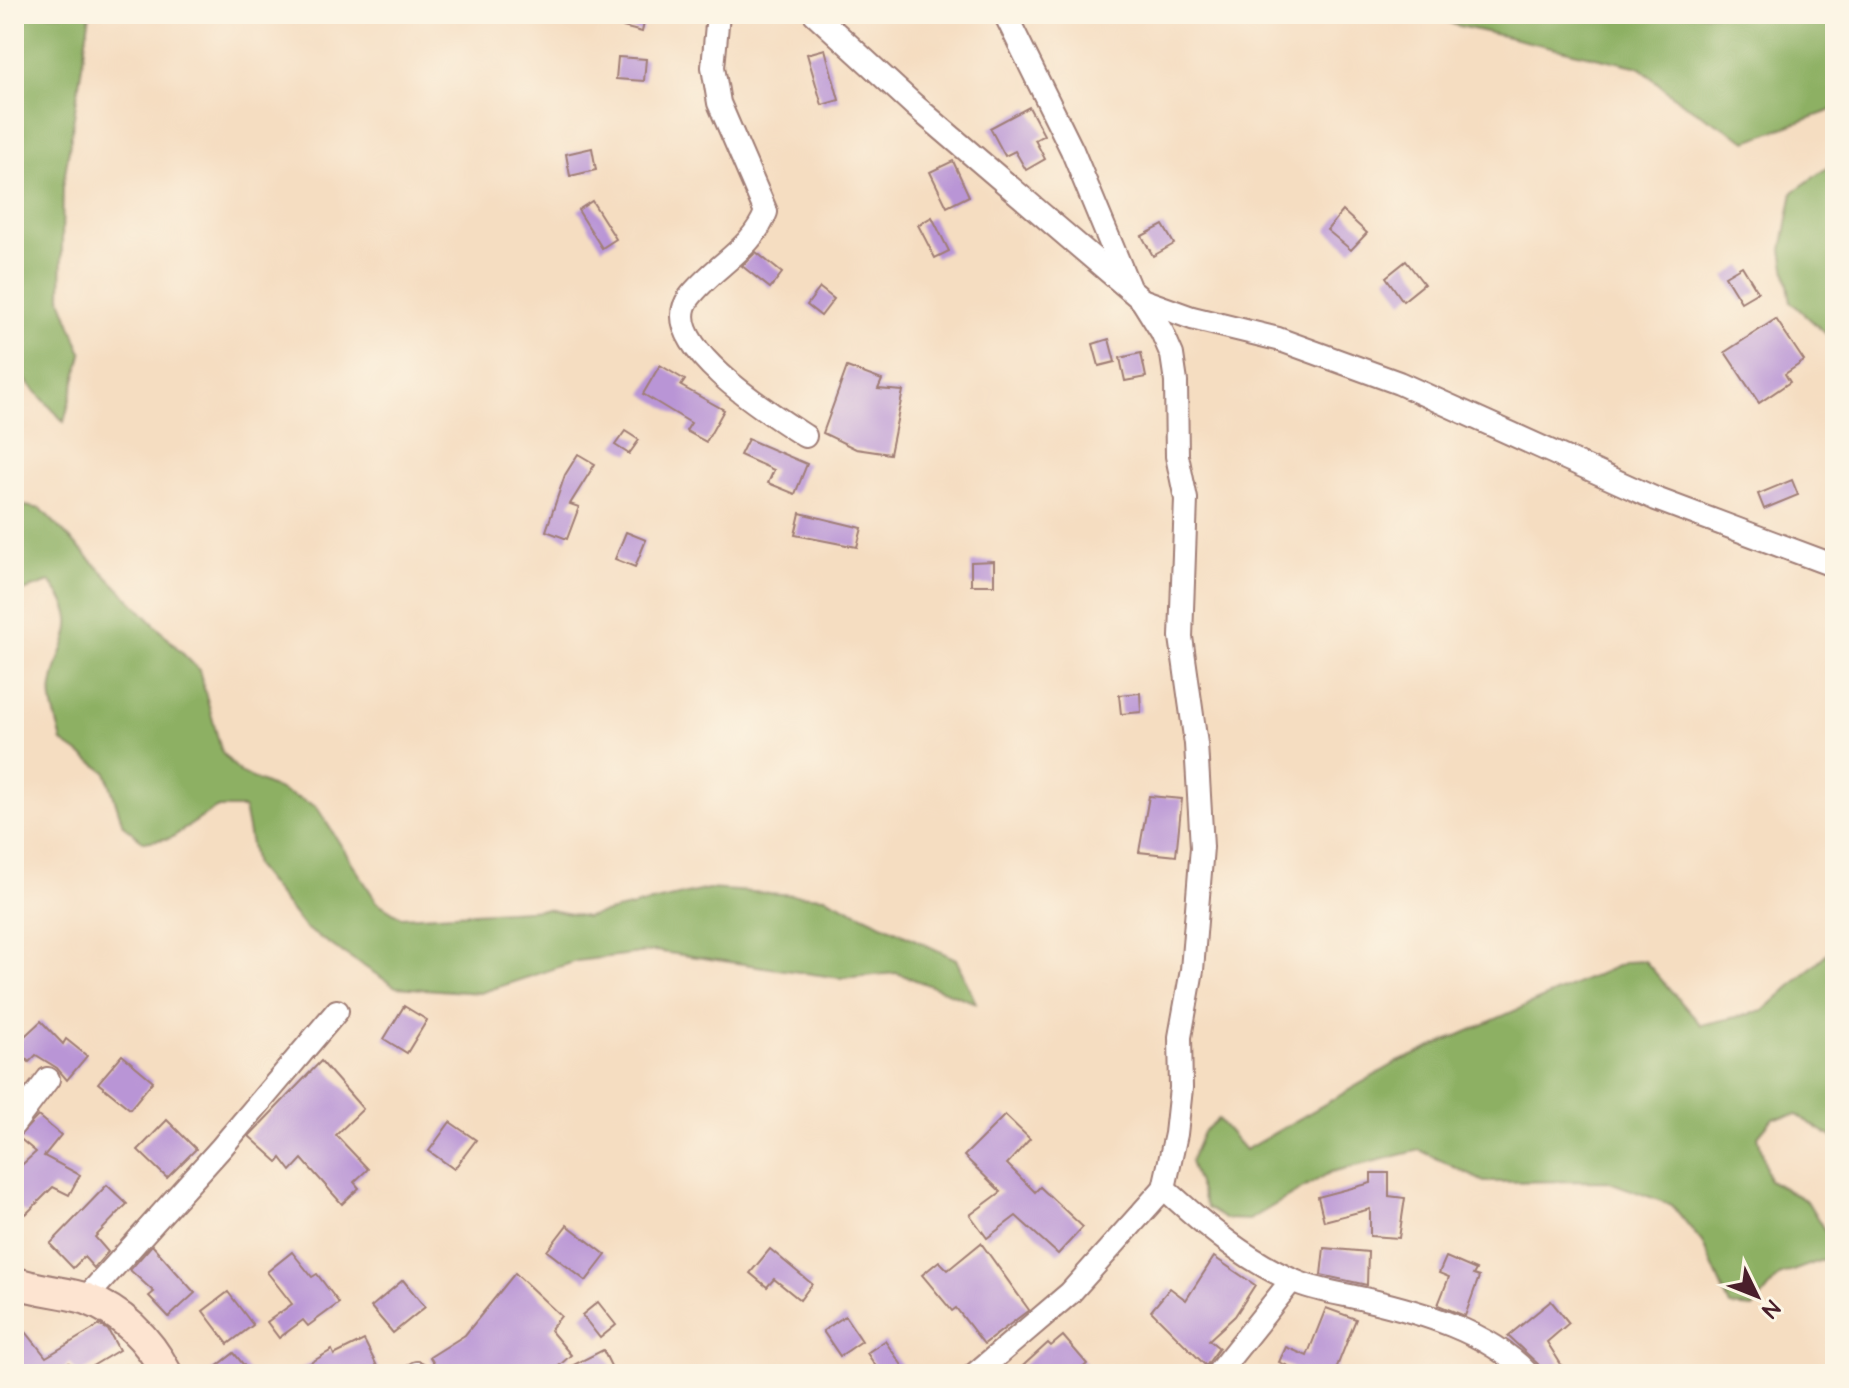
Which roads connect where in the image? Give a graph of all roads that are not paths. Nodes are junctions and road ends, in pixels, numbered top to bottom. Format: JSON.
{"nodes":[{"id":1,"x":718,"y":14,"type":"edge"},
{"id":2,"x":815,"y":14,"type":"edge"},
{"id":3,"x":1005,"y":14,"type":"edge"},
{"id":4,"x":1136,"y":295,"type":"junction"},
{"id":5,"x":805,"y":436,"type":"dead end"},
{"id":6,"x":1835,"y":566,"type":"edge"},
{"id":7,"x":337,"y":1011,"type":"dead end"},
{"id":8,"x":48,"y":1079,"type":"dead end"},
{"id":9,"x":14,"y":1124,"type":"edge"},
{"id":10,"x":1164,"y":1188,"type":"junction"},
{"id":11,"x":1292,"y":1280,"type":"junction"},
{"id":12,"x":14,"y":1282,"type":"edge"},
{"id":13,"x":85,"y":1299,"type":"junction"},
{"id":14,"x":167,"y":1374,"type":"edge"},
{"id":15,"x":975,"y":1374,"type":"edge"},
{"id":16,"x":1217,"y":1374,"type":"edge"},
{"id":17,"x":1528,"y":1374,"type":"edge"}],
"edges":[{"from":1,"to":5,"type":"street"},
{"from":2,"to":4,"type":"street"},
{"from":3,"to":4,"type":"street"},
{"from":4,"to":6,"type":"street"},
{"from":4,"to":10,"type":"street"},
{"from":7,"to":13,"type":"street"},
{"from":8,"to":9,"type":"street"},
{"from":10,"to":11,"type":"street"},
{"from":10,"to":15,"type":"street"},
{"from":11,"to":16,"type":"street"},
{"from":11,"to":17,"type":"street"},
{"from":12,"to":13,"type":"street"},
{"from":13,"to":14,"type":"street"}]}
